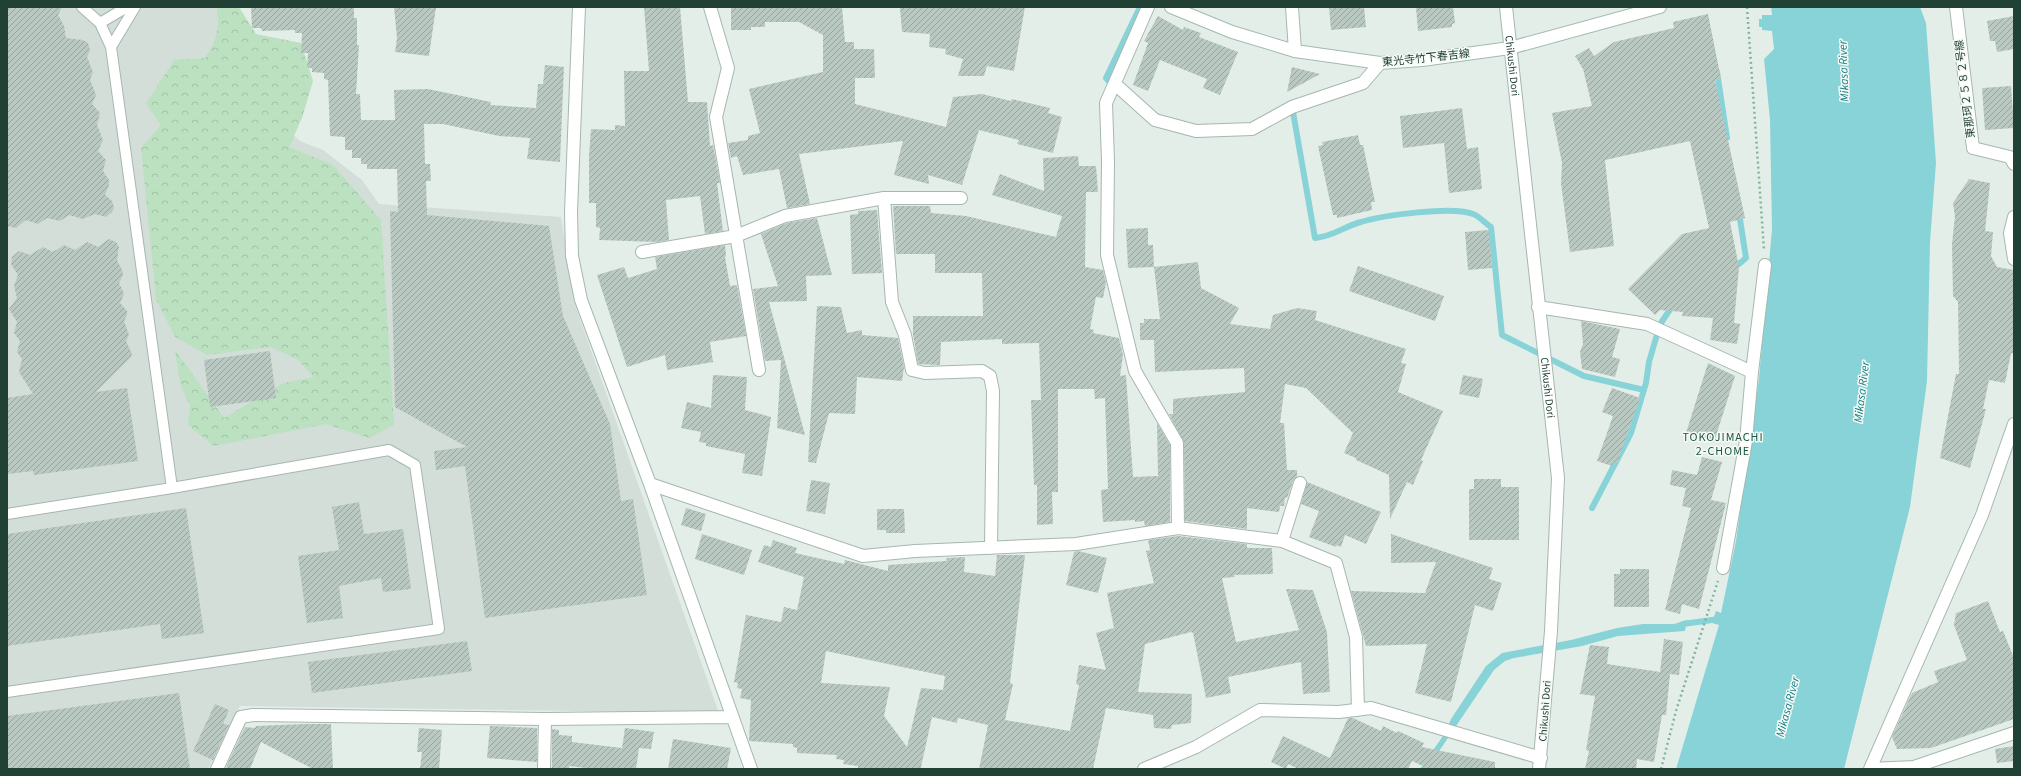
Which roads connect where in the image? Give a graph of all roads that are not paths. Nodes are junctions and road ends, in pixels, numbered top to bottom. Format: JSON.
{"nodes":[{"id":1,"x":82,"y":7,"type":"edge"},
{"id":2,"x":127,"y":7,"type":"edge"},
{"id":3,"x":136,"y":7,"type":"edge"},
{"id":4,"x":579,"y":7,"type":"edge"},
{"id":5,"x":710,"y":7,"type":"edge"},
{"id":6,"x":1148,"y":7,"type":"edge"},
{"id":7,"x":1171,"y":7,"type":"edge"},
{"id":8,"x":1292,"y":7,"type":"edge"},
{"id":9,"x":1506,"y":7,"type":"edge"},
{"id":10,"x":1660,"y":7,"type":"edge"},
{"id":11,"x":1956,"y":7,"type":"edge"},
{"id":12,"x":100,"y":23,"type":"junction"},
{"id":13,"x":111,"y":47,"type":"junction"},
{"id":14,"x":1510,"y":48,"type":"junction"},
{"id":15,"x":1295,"y":51,"type":"junction"},
{"id":16,"x":1380,"y":63,"type":"junction"},
{"id":17,"x":1115,"y":84,"type":"junction"},
{"id":18,"x":2014,"y":164,"type":"edge"},
{"id":19,"x":884,"y":198,"type":"junction"},
{"id":20,"x":961,"y":198,"type":"dead end"},
{"id":21,"x":2014,"y":217,"type":"edge"},
{"id":22,"x":736,"y":236,"type":"junction"},
{"id":23,"x":642,"y":252,"type":"dead end"},
{"id":24,"x":2014,"y":259,"type":"edge"},
{"id":25,"x":1765,"y":266,"type":"road end"},
{"id":26,"x":1538,"y":307,"type":"junction"},
{"id":27,"x":758,"y":370,"type":"dead end"},
{"id":28,"x":1752,"y":372,"type":"junction"},
{"id":29,"x":2014,"y":424,"type":"edge"},
{"id":30,"x":1300,"y":483,"type":"dead end"},
{"id":31,"x":650,"y":484,"type":"junction"},
{"id":32,"x":172,"y":488,"type":"junction"},
{"id":33,"x":7,"y":514,"type":"edge"},
{"id":34,"x":1178,"y":528,"type":"junction"},
{"id":35,"x":1282,"y":541,"type":"junction"},
{"id":36,"x":991,"y":548,"type":"junction"},
{"id":37,"x":1723,"y":568,"type":"road end"},
{"id":38,"x":7,"y":692,"type":"edge"},
{"id":39,"x":1358,"y":710,"type":"junction"},
{"id":40,"x":731,"y":717,"type":"junction"},
{"id":41,"x":545,"y":719,"type":"junction"},
{"id":42,"x":2014,"y":733,"type":"edge"},
{"id":43,"x":1540,"y":763,"type":"edge"},
{"id":44,"x":217,"y":769,"type":"edge"},
{"id":45,"x":544,"y":769,"type":"edge"},
{"id":46,"x":751,"y":769,"type":"edge"},
{"id":47,"x":1144,"y":769,"type":"edge"},
{"id":48,"x":1870,"y":769,"type":"edge"}],
"edges":[{"from":1,"to":12,"type":"lane"},
{"from":2,"to":12,"type":"lane"},
{"from":3,"to":13,"type":"lane"},
{"from":4,"to":31,"type":"street"},
{"from":5,"to":22,"type":"street"},
{"from":6,"to":17,"type":"street"},
{"from":7,"to":15,"type":"street","name":"東光寺竹下春吉線"},
{"from":8,"to":15,"type":"street"},
{"from":9,"to":14,"type":"street","name":"Chikushi Dori"},
{"from":10,"to":14,"type":"street","name":"東光寺竹下春吉線"},
{"from":11,"to":18,"type":"street","name":"東那珂２５８２号線"},
{"from":12,"to":13,"type":"lane"},
{"from":13,"to":32,"type":"lane"},
{"from":14,"to":16,"type":"street","name":"東光寺竹下春吉線"},
{"from":14,"to":26,"type":"street","name":"Chikushi Dori"},
{"from":15,"to":16,"type":"street","name":"東光寺竹下春吉線"},
{"from":16,"to":17,"type":"street"},
{"from":17,"to":34,"type":"street"},
{"from":19,"to":20,"type":"street"},
{"from":19,"to":22,"type":"street"},
{"from":19,"to":36,"type":"street"},
{"from":21,"to":24,"type":"street"},
{"from":22,"to":23,"type":"street"},
{"from":22,"to":27,"type":"street"},
{"from":25,"to":28,"type":"street"},
{"from":26,"to":28,"type":"street"},
{"from":26,"to":43,"type":"street","name":"Chikushi Dori"},
{"from":28,"to":37,"type":"street"},
{"from":29,"to":48,"type":"street"},
{"from":30,"to":35,"type":"street"},
{"from":31,"to":36,"type":"street"},
{"from":31,"to":40,"type":"street"},
{"from":32,"to":33,"type":"lane"},
{"from":32,"to":38,"type":"lane"},
{"from":34,"to":35,"type":"street"},
{"from":34,"to":36,"type":"street"},
{"from":35,"to":39,"type":"street"},
{"from":39,"to":43,"type":"street"},
{"from":39,"to":47,"type":"street"},
{"from":40,"to":41,"type":"street"},
{"from":40,"to":46,"type":"street"},
{"from":41,"to":44,"type":"street"},
{"from":41,"to":45,"type":"street"},
{"from":42,"to":48,"type":"street"}]}
